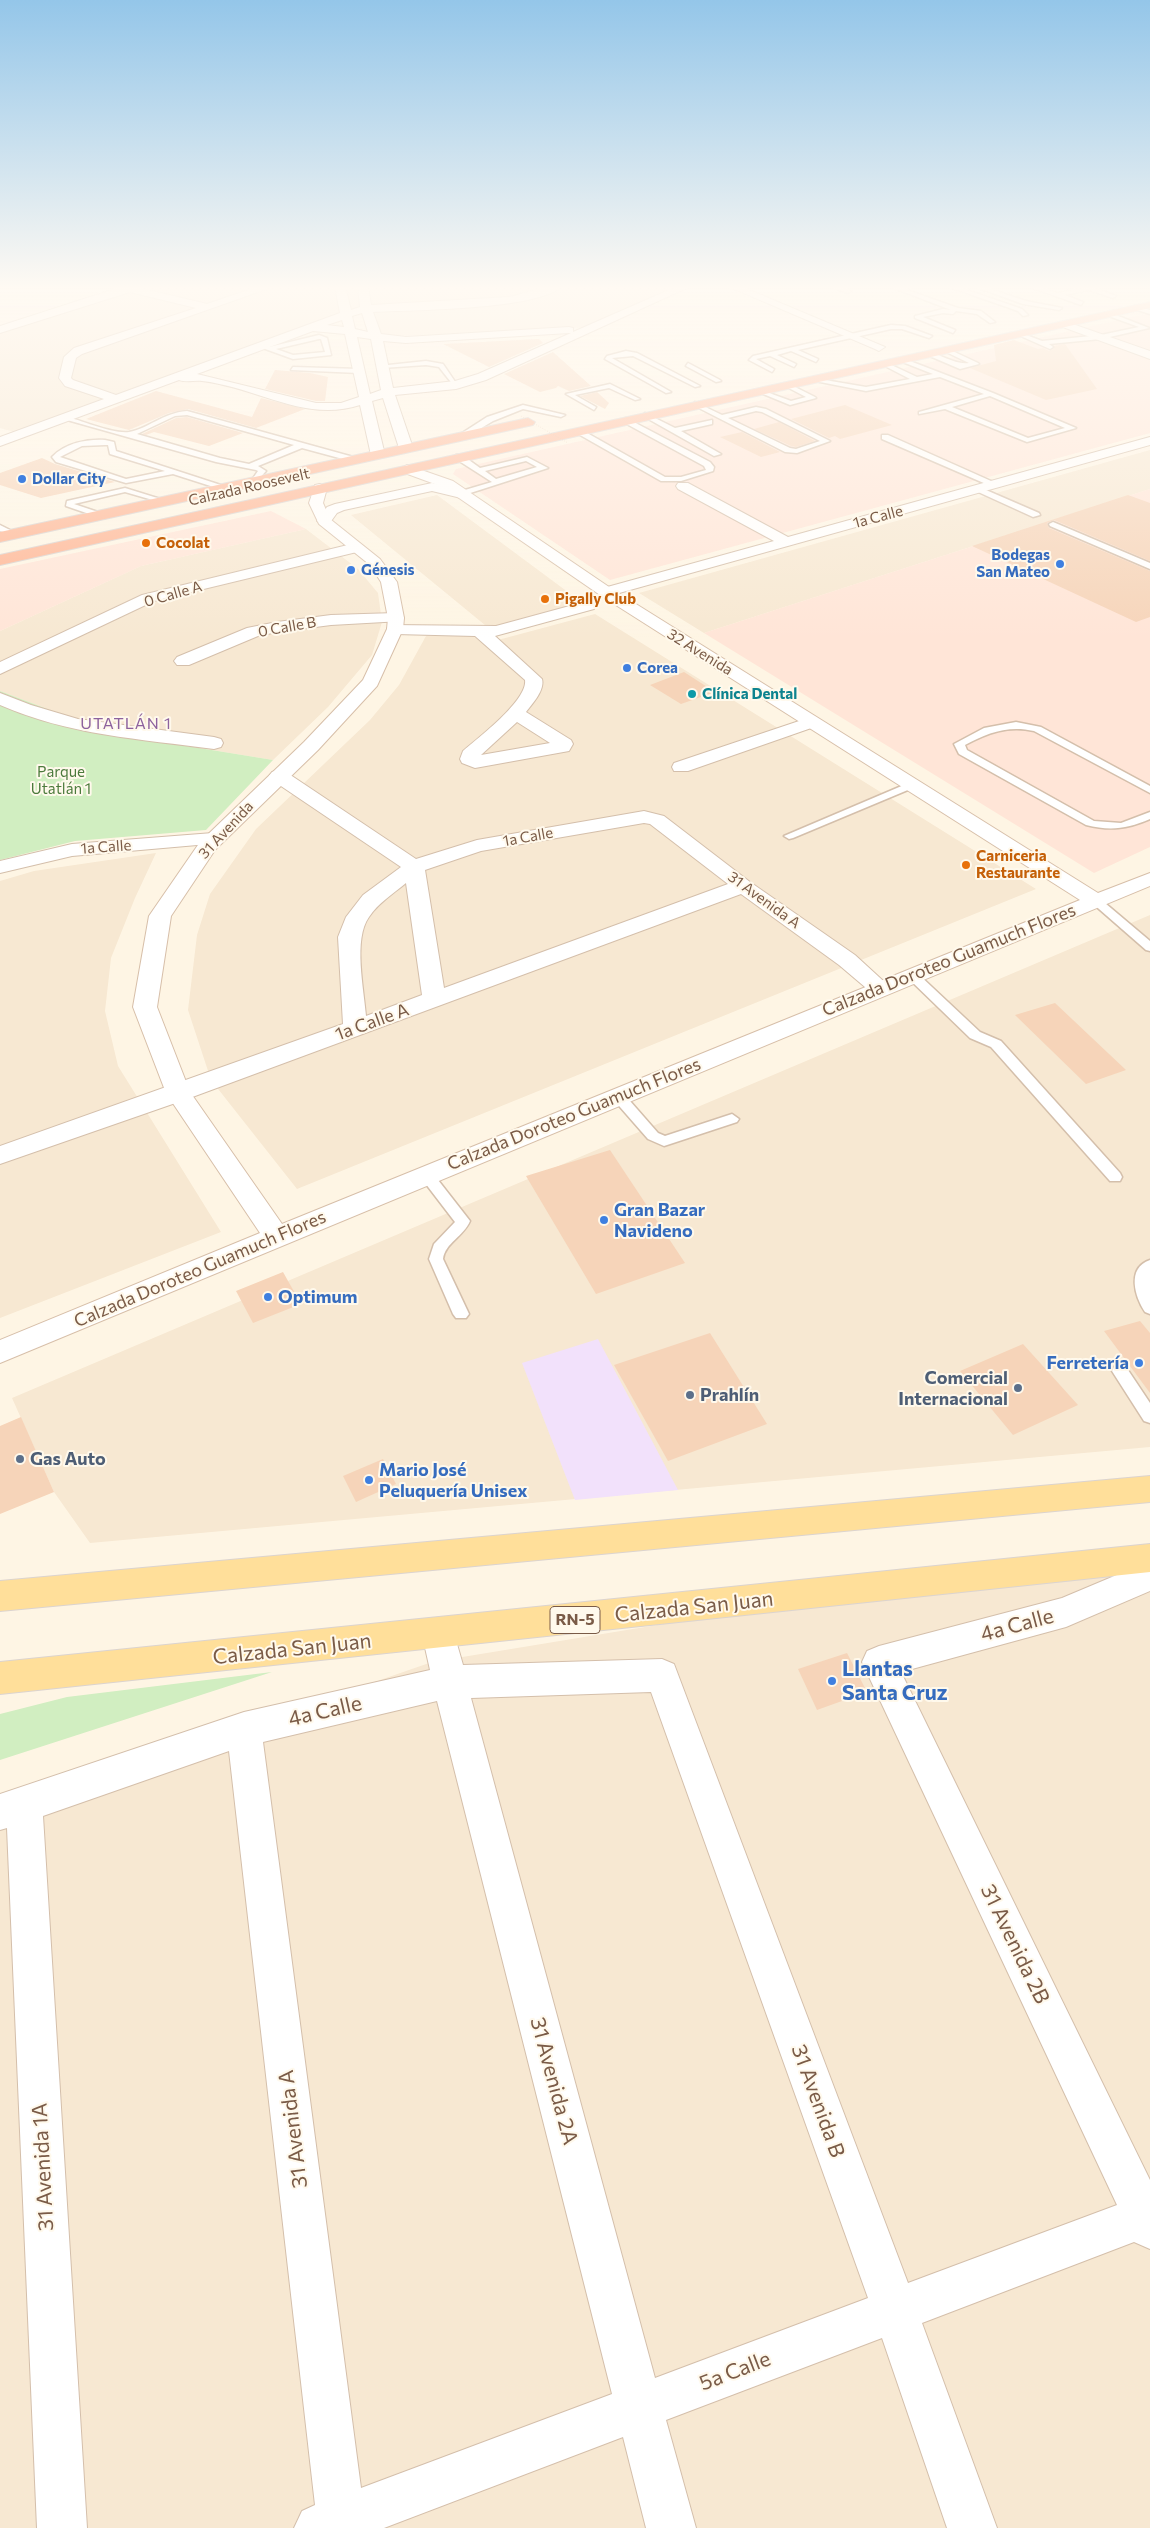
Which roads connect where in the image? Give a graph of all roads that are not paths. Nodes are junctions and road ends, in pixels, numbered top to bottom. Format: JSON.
{"nodes":[{"id":1,"x":102,"y":404,"type":"edge"},
{"id":2,"x":306,"y":404,"type":"edge"},
{"id":3,"x":350,"y":404,"type":"edge"},
{"id":4,"x":367,"y":404,"type":"edge"},
{"id":5,"x":392,"y":404,"type":"edge"},
{"id":6,"x":587,"y":404,"type":"edge"},
{"id":7,"x":615,"y":404,"type":"edge"},
{"id":8,"x":695,"y":404,"type":"joint"},
{"id":9,"x":751,"y":404,"type":"edge"},
{"id":10,"x":953,"y":404,"type":"edge"},
{"id":11,"x":1015,"y":404,"type":"edge"},
{"id":12,"x":945,"y":406,"type":"junction"},
{"id":13,"x":594,"y":408,"type":"junction"},
{"id":14,"x":756,"y":409,"type":"junction"},
{"id":15,"x":921,"y":413,"type":"dead end"},
{"id":16,"x":645,"y":415,"type":"junction"},
{"id":17,"x":721,"y":417,"type":"junction"},
{"id":18,"x":64,"y":418,"type":"junction"},
{"id":19,"x":626,"y":420,"type":"junction"},
{"id":20,"x":709,"y":422,"type":"dead end"},
{"id":21,"x":0,"y":428,"type":"edge"},
{"id":22,"x":578,"y":431,"type":"junction"},
{"id":23,"x":674,"y":431,"type":"junction"},
{"id":24,"x":21,"y":434,"type":"junction"},
{"id":25,"x":130,"y":434,"type":"junction"},
{"id":26,"x":885,"y":437,"type":"dead end"},
{"id":27,"x":0,"y":442,"type":"edge"},
{"id":28,"x":1150,"y":442,"type":"edge"},
{"id":29,"x":299,"y":446,"type":"junction"},
{"id":30,"x":406,"y":448,"type":"junction"},
{"id":31,"x":717,"y":454,"type":"dead end"},
{"id":32,"x":378,"y":455,"type":"junction"},
{"id":33,"x":459,"y":457,"type":"junction"},
{"id":34,"x":354,"y":460,"type":"junction"},
{"id":35,"x":251,"y":466,"type":"junction"},
{"id":36,"x":407,"y":469,"type":"junction"},
{"id":37,"x":479,"y":470,"type":"junction"},
{"id":38,"x":176,"y":472,"type":"junction"},
{"id":39,"x":255,"y":481,"type":"junction"},
{"id":40,"x":496,"y":481,"type":"junction"},
{"id":41,"x":996,"y":485,"type":"junction"},
{"id":42,"x":683,"y":486,"type":"dead end"},
{"id":43,"x":226,"y":488,"type":"junction"},
{"id":44,"x":320,"y":488,"type":"junction"},
{"id":45,"x":979,"y":489,"type":"junction"},
{"id":46,"x":461,"y":494,"type":"junction"},
{"id":47,"x":163,"y":501,"type":"junction"},
{"id":48,"x":98,"y":515,"type":"junction"},
{"id":49,"x":1036,"y":515,"type":"dead end"},
{"id":50,"x":324,"y":521,"type":"junction"},
{"id":51,"x":1053,"y":524,"type":"dead end"},
{"id":52,"x":2,"y":532,"type":"edge"},
{"id":53,"x":787,"y":542,"type":"junction"},
{"id":54,"x":356,"y":548,"type":"junction"},
{"id":55,"x":0,"y":560,"type":"edge"},
{"id":56,"x":1150,"y":566,"type":"edge"},
{"id":57,"x":606,"y":592,"type":"junction"},
{"id":58,"x":588,"y":606,"type":"dead end"},
{"id":59,"x":396,"y":623,"type":"junction"},
{"id":60,"x":480,"y":631,"type":"junction"},
{"id":61,"x":183,"y":661,"type":"dead end"},
{"id":62,"x":0,"y":669,"type":"edge"},
{"id":63,"x":0,"y":698,"type":"edge"},
{"id":64,"x":516,"y":713,"type":"dead end"},
{"id":65,"x":811,"y":722,"type":"junction"},
{"id":66,"x":214,"y":743,"type":"dead end"},
{"id":67,"x":681,"y":767,"type":"dead end"},
{"id":68,"x":280,"y":776,"type":"junction"},
{"id":69,"x":911,"y":785,"type":"junction"},
{"id":70,"x":1150,"y":790,"type":"edge"},
{"id":71,"x":1150,"y":815,"type":"edge"},
{"id":72,"x":644,"y":817,"type":"joint"},
{"id":73,"x":789,"y":836,"type":"dead end"},
{"id":74,"x":213,"y":839,"type":"junction"},
{"id":75,"x":0,"y":867,"type":"edge"},
{"id":76,"x":414,"y":867,"type":"junction"},
{"id":77,"x":1150,"y":879,"type":"edge"},
{"id":78,"x":743,"y":886,"type":"junction"},
{"id":79,"x":1095,"y":900,"type":"junction"},
{"id":80,"x":1150,"y":947,"type":"edge"},
{"id":81,"x":912,"y":975,"type":"junction"},
{"id":82,"x":880,"y":988,"type":"junction"},
{"id":83,"x":434,"y":1000,"type":"junction"},
{"id":84,"x":355,"y":1029,"type":"junction"},
{"id":85,"x":178,"y":1093,"type":"junction"},
{"id":86,"x":618,"y":1096,"type":"junction"},
{"id":87,"x":732,"y":1119,"type":"dead end"},
{"id":88,"x":0,"y":1156,"type":"edge"},
{"id":89,"x":426,"y":1175,"type":"junction"},
{"id":90,"x":1115,"y":1177,"type":"dead end"},
{"id":91,"x":277,"y":1238,"type":"junction"},
{"id":92,"x":1150,"y":1266,"type":"edge"},
{"id":93,"x":1150,"y":1308,"type":"edge"},
{"id":94,"x":461,"y":1314,"type":"dead end"},
{"id":95,"x":0,"y":1352,"type":"edge"},
{"id":96,"x":1120,"y":1371,"type":"dead end"},
{"id":97,"x":1150,"y":1416,"type":"edge"},
{"id":98,"x":1150,"y":1489,"type":"edge"},
{"id":99,"x":1150,"y":1558,"type":"edge"},
{"id":100,"x":1150,"y":1576,"type":"edge"},
{"id":101,"x":0,"y":1596,"type":"edge"},
{"id":102,"x":439,"y":1634,"type":"junction"},
{"id":103,"x":879,"y":1662,"type":"joint"},
{"id":104,"x":76,"y":1672,"type":"junction"},
{"id":105,"x":662,"y":1675,"type":"joint"},
{"id":106,"x":0,"y":1678,"type":"edge"},
{"id":107,"x":450,"y":1682,"type":"junction"},
{"id":108,"x":0,"y":1689,"type":"edge"},
{"id":109,"x":244,"y":1729,"type":"junction"},
{"id":110,"x":12,"y":1809,"type":"edge"},
{"id":111,"x":1148,"y":2219,"type":"edge"},
{"id":112,"x":895,"y":2310,"type":"junction"},
{"id":113,"x":640,"y":2408,"type":"junction"},
{"id":114,"x":334,"y":2525,"type":"edge"},
{"id":115,"x":62,"y":2528,"type":"edge"},
{"id":116,"x":671,"y":2528,"type":"edge"},
{"id":117,"x":972,"y":2528,"type":"edge"}],
"edges":[{"from":1,"to":18,"type":"street"},
{"from":2,"to":3,"type":"street"},
{"from":4,"to":32,"type":"street"},
{"from":5,"to":30,"type":"street"},
{"from":6,"to":13,"type":"lane"},
{"from":7,"to":13,"type":"highway","name":"Calzada Roosevelt"},
{"from":8,"to":16,"type":"highway","name":"Calzada Roosevelt"},
{"from":8,"to":17,"type":"lane"},
{"from":9,"to":14,"type":"lane"},
{"from":10,"to":12,"type":"lane"},
{"from":11,"to":12,"type":"lane"},
{"from":12,"to":15,"type":"lane"},
{"from":13,"to":30,"type":"highway","name":"Calzada Roosevelt"},
{"from":14,"to":17,"type":"lane"},
{"from":14,"to":17,"type":"lane"},
{"from":16,"to":19,"type":"highway","name":"Calzada Roosevelt"},
{"from":16,"to":23,"type":"lane"},
{"from":18,"to":24,"type":"street"},
{"from":18,"to":25,"type":"lane"},
{"from":19,"to":22,"type":"highway","name":"Calzada Roosevelt"},
{"from":19,"to":22,"type":"lane"},
{"from":20,"to":23,"type":"lane"},
{"from":21,"to":24,"type":"street"},
{"from":22,"to":33,"type":"highway","name":"Calzada Roosevelt"},
{"from":23,"to":31,"type":"lane"},
{"from":24,"to":27,"type":"street"},
{"from":25,"to":29,"type":"lane"},
{"from":25,"to":35,"type":"lane"},
{"from":26,"to":41,"type":"lane"},
{"from":28,"to":41,"type":"street","name":"1a Calle"},
{"from":29,"to":34,"type":"lane"},
{"from":29,"to":35,"type":"lane"},
{"from":30,"to":32,"type":"highway","name":"Calzada Roosevelt"},
{"from":32,"to":34,"type":"highway","name":"Calzada Roosevelt"},
{"from":33,"to":36,"type":"highway","name":"Calzada Roosevelt"},
{"from":33,"to":37,"type":"lane"},
{"from":34,"to":39,"type":"highway","name":"Calzada Roosevelt"},
{"from":35,"to":39,"type":"lane"},
{"from":36,"to":44,"type":"highway","name":"Calzada Roosevelt"},
{"from":36,"to":46,"type":"street","name":"32 Avenida"},
{"from":37,"to":40,"type":"lane"},
{"from":37,"to":40,"type":"lane"},
{"from":38,"to":38,"type":"lane"},
{"from":38,"to":43,"type":"lane"},
{"from":39,"to":43,"type":"highway","name":"Calzada Roosevelt"},
{"from":40,"to":46,"type":"lane"},
{"from":41,"to":45,"type":"street","name":"1a Calle"},
{"from":42,"to":53,"type":"street"},
{"from":43,"to":47,"type":"highway","name":"Calzada Roosevelt"},
{"from":44,"to":50,"type":"street"},
{"from":44,"to":55,"type":"highway","name":"Calzada Roosevelt"},
{"from":45,"to":49,"type":"lane"},
{"from":45,"to":53,"type":"street","name":"1a Calle"},
{"from":46,"to":50,"type":"street"},
{"from":46,"to":57,"type":"street","name":"32 Avenida"},
{"from":47,"to":48,"type":"highway","name":"Calzada Roosevelt"},
{"from":47,"to":48,"type":"lane"},
{"from":48,"to":52,"type":"highway","name":"Calzada Roosevelt"},
{"from":50,"to":54,"type":"street"},
{"from":51,"to":56,"type":"lane"},
{"from":53,"to":57,"type":"street","name":"1a Calle"},
{"from":54,"to":59,"type":"street"},
{"from":54,"to":62,"type":"street","name":"0 Calle A"},
{"from":57,"to":65,"type":"street","name":"32 Avenida"},
{"from":58,"to":60,"type":"street"},
{"from":59,"to":60,"type":"street"},
{"from":59,"to":61,"type":"street","name":"0 Calle B"},
{"from":59,"to":68,"type":"street","name":"31 Avenida"},
{"from":60,"to":64,"type":"street"},
{"from":63,"to":66,"type":"street"},
{"from":65,"to":67,"type":"street"},
{"from":65,"to":69,"type":"street","name":"32 Avenida"},
{"from":68,"to":74,"type":"street","name":"31 Avenida"},
{"from":68,"to":76,"type":"street"},
{"from":69,"to":73,"type":"lane"},
{"from":69,"to":79,"type":"street","name":"32 Avenida"},
{"from":70,"to":71,"type":"lane"},
{"from":72,"to":76,"type":"street","name":"1a Calle"},
{"from":72,"to":78,"type":"street","name":"31 Avenida A"},
{"from":74,"to":75,"type":"street","name":"1a Calle"},
{"from":74,"to":85,"type":"street","name":"31 Avenida"},
{"from":76,"to":83,"type":"street"},
{"from":76,"to":84,"type":"street","name":"1a Calle"},
{"from":77,"to":79,"type":"street","name":"Calzada Doroteo Guamuch Flores"},
{"from":78,"to":82,"type":"street","name":"31 Avenida A"},
{"from":78,"to":83,"type":"street","name":"1a Calle A"},
{"from":79,"to":80,"type":"lane"},
{"from":79,"to":81,"type":"street","name":"Calzada Doroteo Guamuch Flores"},
{"from":81,"to":82,"type":"street","name":"Calzada Doroteo Guamuch Flores"},
{"from":81,"to":90,"type":"lane"},
{"from":82,"to":86,"type":"street","name":"Calzada Doroteo Guamuch Flores"},
{"from":83,"to":84,"type":"street","name":"1a Calle A"},
{"from":84,"to":85,"type":"street","name":"1a Calle A"},
{"from":85,"to":88,"type":"street","name":"1a Calle A"},
{"from":85,"to":91,"type":"street","name":"31 Avenida"},
{"from":86,"to":87,"type":"lane"},
{"from":86,"to":89,"type":"street","name":"Calzada Doroteo Guamuch Flores"},
{"from":89,"to":91,"type":"street","name":"Calzada Doroteo Guamuch Flores"},
{"from":89,"to":94,"type":"lane"},
{"from":91,"to":95,"type":"street","name":"Calzada Doroteo Guamuch Flores"},
{"from":92,"to":93,"type":"lane"},
{"from":96,"to":97,"type":"lane"},
{"from":98,"to":101,"type":"main road"},
{"from":99,"to":102,"type":"main road","name":"Calzada San Juan","number":"RN-5"},
{"from":100,"to":103,"type":"street","name":"4a Calle"},
{"from":102,"to":104,"type":"main road","name":"Calzada San Juan","number":"RN-5"},
{"from":102,"to":107,"type":"street","name":"31 Avenida 2A"},
{"from":103,"to":111,"type":"street","name":"31 Avenida 2B"},
{"from":104,"to":106,"type":"main road","name":"Calzada San Juan","number":"RN-5"},
{"from":104,"to":108,"type":"street"},
{"from":105,"to":107,"type":"street","name":"4a Calle"},
{"from":105,"to":112,"type":"street","name":"31 Avenida B"},
{"from":107,"to":109,"type":"street","name":"4a Calle"},
{"from":107,"to":113,"type":"street","name":"31 Avenida 2A"},
{"from":109,"to":110,"type":"street","name":"4a Calle"},
{"from":109,"to":114,"type":"street","name":"31 Avenida A"},
{"from":110,"to":115,"type":"street","name":"31 Avenida 1A"},
{"from":111,"to":112,"type":"street","name":"5a Calle"},
{"from":112,"to":113,"type":"street","name":"5a Calle"},
{"from":112,"to":117,"type":"street","name":"31 Avenida B"},
{"from":113,"to":114,"type":"street","name":"5a Calle"},
{"from":113,"to":116,"type":"street","name":"31 Avenida 2A"}]}
